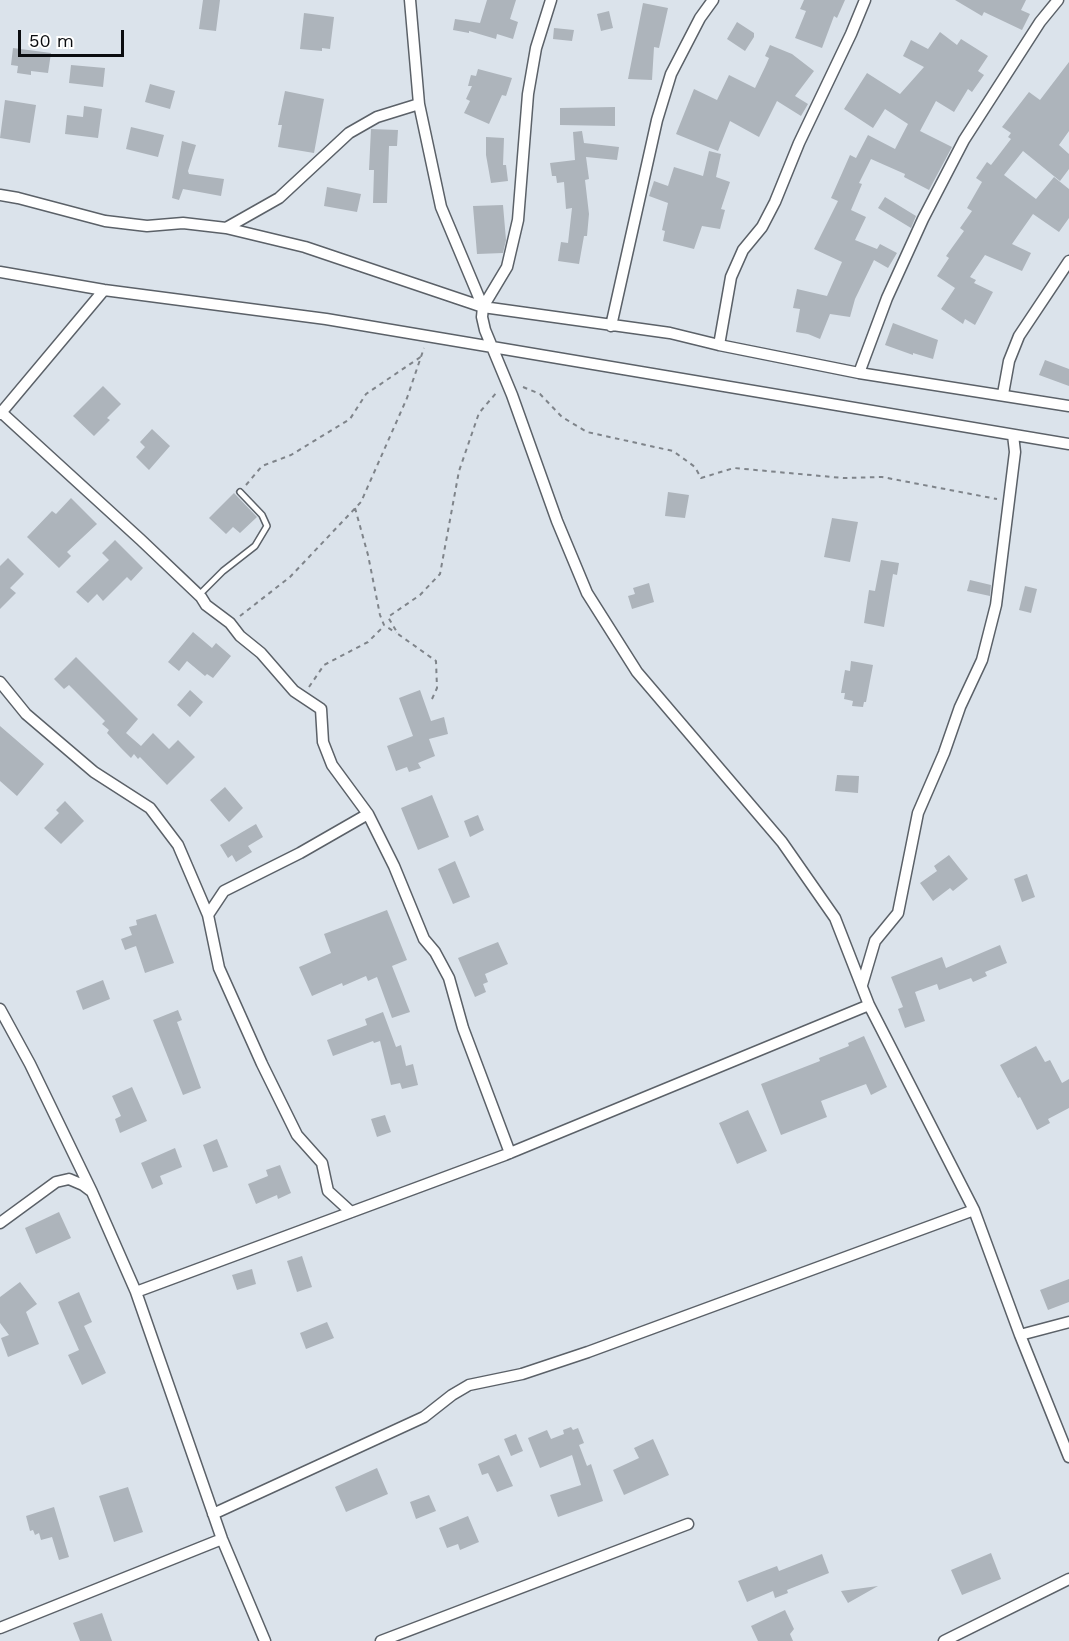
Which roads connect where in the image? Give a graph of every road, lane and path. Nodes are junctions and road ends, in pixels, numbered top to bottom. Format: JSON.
{"nodes":[{"id":1,"x":410,"y":0,"type":"edge"},
{"id":2,"x":551,"y":0,"type":"edge"},
{"id":3,"x":713,"y":0,"type":"edge"},
{"id":4,"x":865,"y":0,"type":"edge"},
{"id":5,"x":1058,"y":0,"type":"edge"},
{"id":6,"x":419,"y":104,"type":"junction"},
{"id":7,"x":0,"y":195,"type":"edge"},
{"id":8,"x":226,"y":228,"type":"junction"},
{"id":9,"x":1069,"y":261,"type":"edge"},
{"id":10,"x":0,"y":272,"type":"edge"},
{"id":11,"x":104,"y":290,"type":"junction"},
{"id":12,"x":483,"y":307,"type":"junction"},
{"id":13,"x":611,"y":326,"type":"junction"},
{"id":14,"x":427,"y":336,"type":"junction"},
{"id":15,"x":719,"y":345,"type":"junction"},
{"id":16,"x":492,"y":347,"type":"junction"},
{"id":17,"x":422,"y":356,"type":"junction"},
{"id":18,"x":859,"y":373,"type":"junction"},
{"id":19,"x":506,"y":381,"type":"junction"},
{"id":20,"x":1003,"y":394,"type":"junction"},
{"id":21,"x":1069,"y":406,"type":"edge"},
{"id":22,"x":1,"y":413,"type":"edge"},
{"id":23,"x":1013,"y":435,"type":"junction"},
{"id":24,"x":1069,"y":444,"type":"edge"},
{"id":25,"x":240,"y":492,"type":"joint"},
{"id":26,"x":1009,"y":501,"type":"junction"},
{"id":27,"x":356,"y":508,"type":"junction"},
{"id":28,"x":200,"y":596,"type":"junction"},
{"id":29,"x":230,"y":623,"type":"junction"},
{"id":30,"x":384,"y":625,"type":"junction"},
{"id":31,"x":398,"y":634,"type":"junction"},
{"id":32,"x":0,"y":681,"type":"edge"},
{"id":33,"x":301,"y":696,"type":"junction"},
{"id":34,"x":432,"y":699,"type":"dead end"},
{"id":35,"x":368,"y":814,"type":"junction"},
{"id":36,"x":208,"y":915,"type":"junction"},
{"id":37,"x":861,"y":985,"type":"junction"},
{"id":38,"x":869,"y":1005,"type":"junction"},
{"id":39,"x":0,"y":1009,"type":"edge"},
{"id":40,"x":510,"y":1153,"type":"junction"},
{"id":41,"x":92,"y":1192,"type":"junction"},
{"id":42,"x":974,"y":1210,"type":"junction"},
{"id":43,"x":351,"y":1212,"type":"junction"},
{"id":44,"x":0,"y":1223,"type":"edge"},
{"id":45,"x":136,"y":1292,"type":"junction"},
{"id":46,"x":1069,"y":1322,"type":"edge"},
{"id":47,"x":1020,"y":1335,"type":"junction"},
{"id":48,"x":1067,"y":1444,"type":"edge"},
{"id":49,"x":1069,"y":1457,"type":"edge"},
{"id":50,"x":213,"y":1514,"type":"junction"},
{"id":51,"x":688,"y":1524,"type":"dead end"},
{"id":52,"x":222,"y":1539,"type":"junction"},
{"id":53,"x":1069,"y":1579,"type":"edge"},
{"id":54,"x":0,"y":1628,"type":"edge"},
{"id":55,"x":265,"y":1641,"type":"edge"},
{"id":56,"x":381,"y":1641,"type":"edge"},
{"id":57,"x":944,"y":1641,"type":"edge"}],
"edges":[{"from":1,"to":6,"type":"street"},
{"from":2,"to":12,"type":"street"},
{"from":3,"to":13,"type":"street"},
{"from":4,"to":15,"type":"street"},
{"from":5,"to":18,"type":"street"},
{"from":6,"to":8,"type":"street"},
{"from":6,"to":12,"type":"street"},
{"from":7,"to":8,"type":"street"},
{"from":8,"to":12,"type":"street"},
{"from":9,"to":20,"type":"street"},
{"from":10,"to":11,"type":"street"},
{"from":11,"to":14,"type":"street"},
{"from":11,"to":22,"type":"street"},
{"from":12,"to":13,"type":"street"},
{"from":12,"to":16,"type":"street"},
{"from":13,"to":15,"type":"street"},
{"from":14,"to":16,"type":"street"},
{"from":14,"to":17,"type":"path"},
{"from":15,"to":18,"type":"street"},
{"from":16,"to":19,"type":"street"},
{"from":16,"to":23,"type":"street"},
{"from":17,"to":25,"type":"path"},
{"from":17,"to":27,"type":"path"},
{"from":18,"to":20,"type":"street"},
{"from":19,"to":26,"type":"path"},
{"from":19,"to":31,"type":"path"},
{"from":19,"to":37,"type":"street"},
{"from":20,"to":21,"type":"street"},
{"from":22,"to":28,"type":"street"},
{"from":23,"to":24,"type":"street"},
{"from":23,"to":26,"type":"street"},
{"from":25,"to":28,"type":"lane"},
{"from":26,"to":37,"type":"street"},
{"from":27,"to":29,"type":"path"},
{"from":27,"to":30,"type":"path"},
{"from":28,"to":29,"type":"street"},
{"from":29,"to":33,"type":"street"},
{"from":30,"to":31,"type":"path"},
{"from":30,"to":33,"type":"path"},
{"from":31,"to":34,"type":"path"},
{"from":32,"to":36,"type":"street"},
{"from":33,"to":35,"type":"street"},
{"from":35,"to":36,"type":"street"},
{"from":35,"to":40,"type":"street"},
{"from":36,"to":43,"type":"street"},
{"from":37,"to":38,"type":"street"},
{"from":38,"to":40,"type":"street"},
{"from":38,"to":42,"type":"street"},
{"from":39,"to":41,"type":"street"},
{"from":40,"to":43,"type":"street"},
{"from":41,"to":44,"type":"street"},
{"from":41,"to":45,"type":"street"},
{"from":42,"to":47,"type":"street"},
{"from":42,"to":50,"type":"street"},
{"from":43,"to":45,"type":"street"},
{"from":45,"to":50,"type":"street"},
{"from":46,"to":47,"type":"street"},
{"from":47,"to":48,"type":"street"},
{"from":48,"to":49,"type":"street"},
{"from":50,"to":52,"type":"street"},
{"from":51,"to":56,"type":"street"},
{"from":52,"to":54,"type":"street"},
{"from":52,"to":55,"type":"street"},
{"from":53,"to":57,"type":"street"}]}
